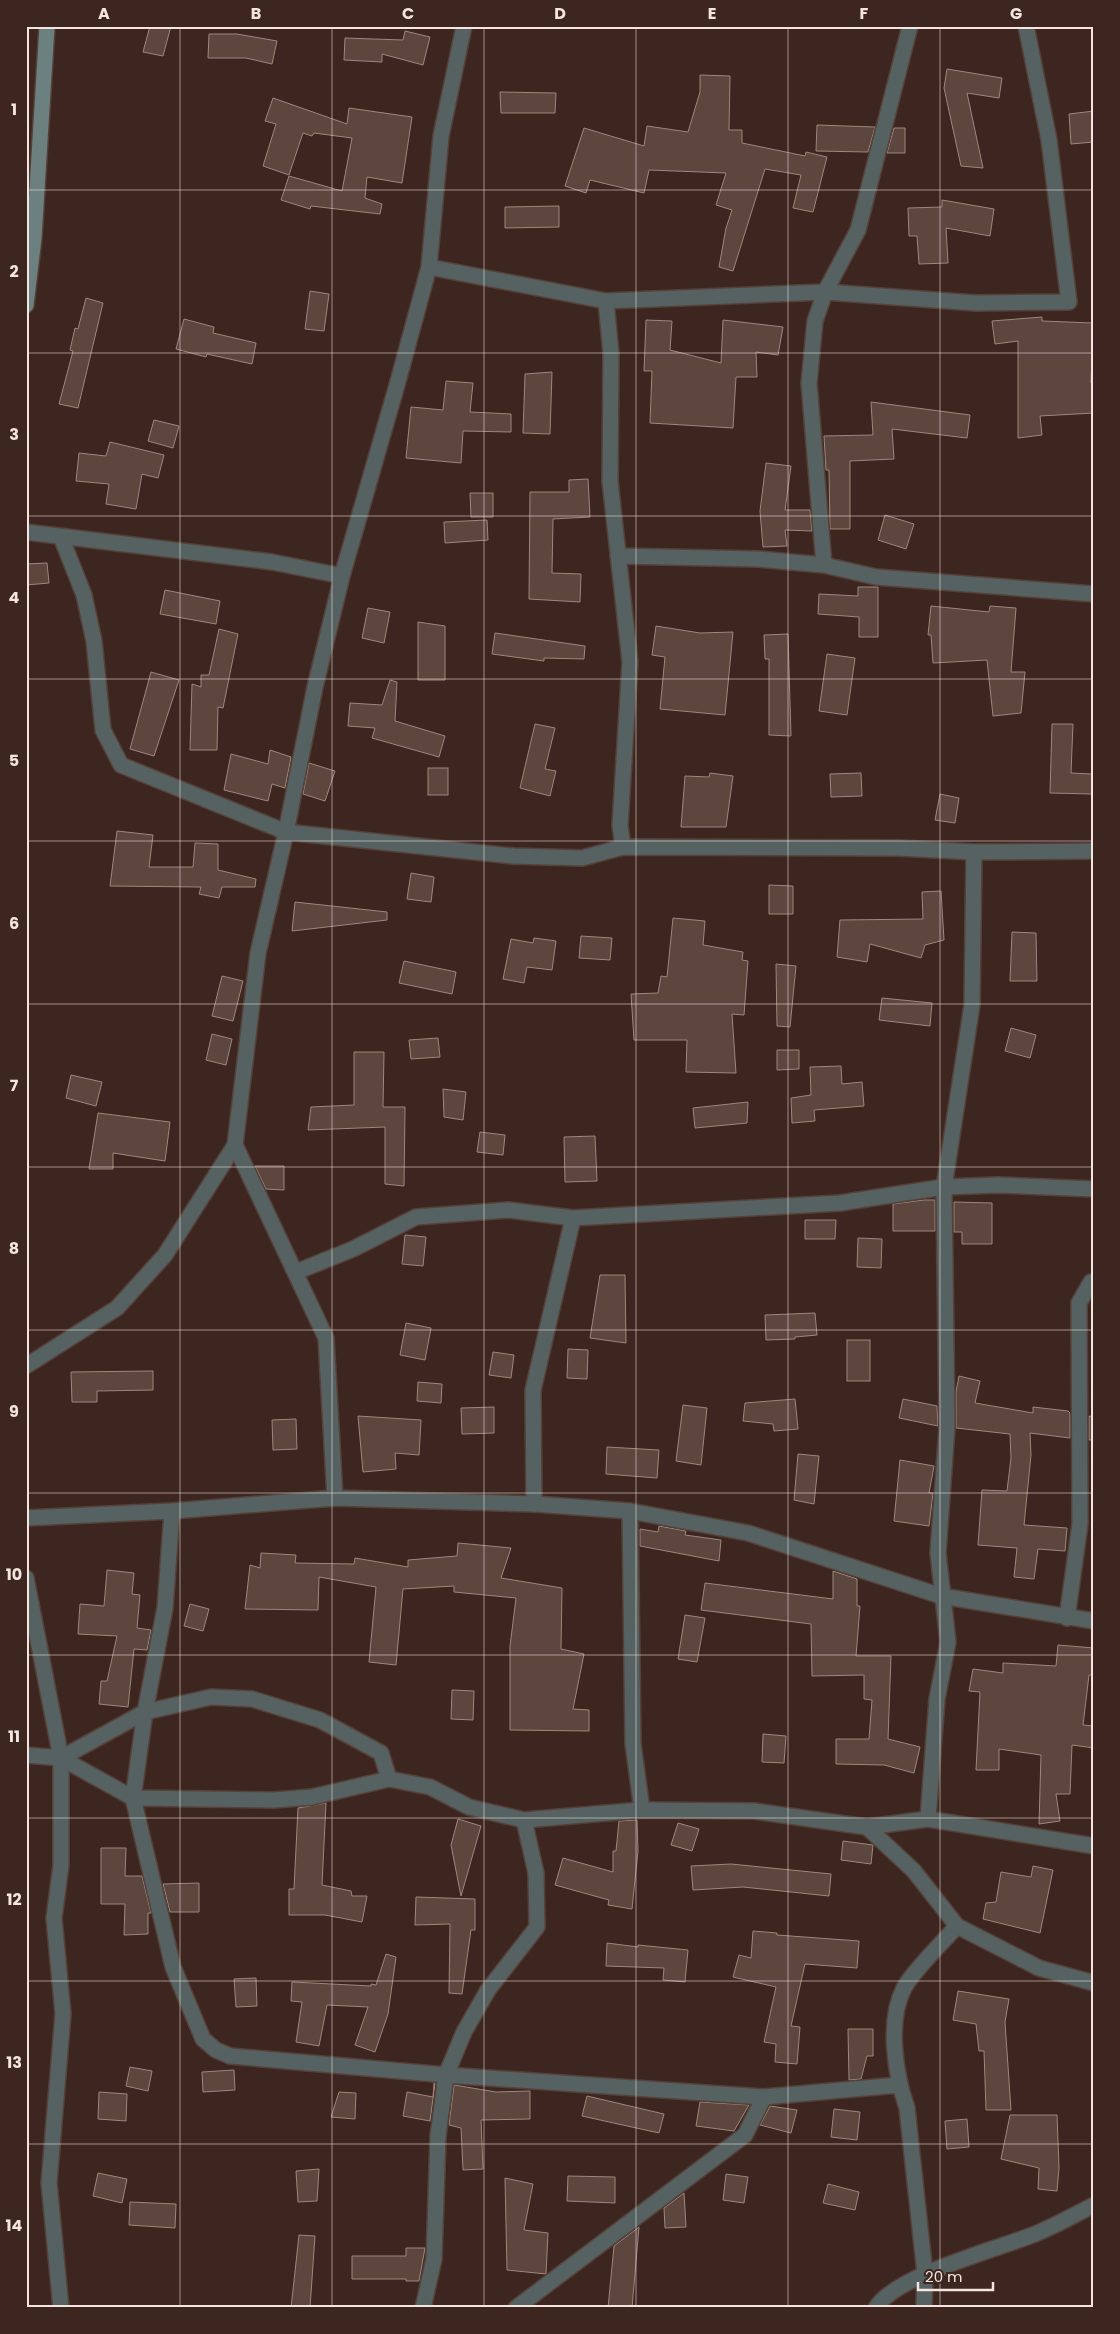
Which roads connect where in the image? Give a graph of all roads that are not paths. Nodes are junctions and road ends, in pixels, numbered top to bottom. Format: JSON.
{"nodes":[{"id":1,"x":47,"y":26,"type":"edge"},
{"id":2,"x":464,"y":26,"type":"edge"},
{"id":3,"x":910,"y":26,"type":"edge"},
{"id":4,"x":1026,"y":26,"type":"edge"},
{"id":5,"x":429,"y":267,"type":"junction"},
{"id":6,"x":825,"y":292,"type":"junction"},
{"id":7,"x":606,"y":301,"type":"junction"},
{"id":8,"x":26,"y":305,"type":"edge"},
{"id":9,"x":26,"y":532,"type":"edge"},
{"id":10,"x":61,"y":537,"type":"junction"},
{"id":11,"x":618,"y":556,"type":"junction"},
{"id":12,"x":824,"y":565,"type":"junction"},
{"id":13,"x":342,"y":576,"type":"junction"},
{"id":14,"x":1094,"y":594,"type":"edge"},
{"id":15,"x":286,"y":832,"type":"junction"},
{"id":16,"x":623,"y":847,"type":"junction"},
{"id":17,"x":1094,"y":851,"type":"edge"},
{"id":18,"x":974,"y":852,"type":"junction"},
{"id":19,"x":235,"y":1145,"type":"junction"},
{"id":20,"x":944,"y":1186,"type":"junction"},
{"id":21,"x":1094,"y":1189,"type":"edge"},
{"id":22,"x":573,"y":1218,"type":"junction"},
{"id":23,"x":296,"y":1272,"type":"junction"},
{"id":24,"x":1094,"y":1284,"type":"edge"},
{"id":25,"x":26,"y":1366,"type":"edge"},
{"id":26,"x":335,"y":1498,"type":"junction"},
{"id":27,"x":534,"y":1504,"type":"junction"},
{"id":28,"x":172,"y":1511,"type":"junction"},
{"id":29,"x":630,"y":1511,"type":"junction"},
{"id":30,"x":26,"y":1518,"type":"edge"},
{"id":31,"x":26,"y":1578,"type":"edge"},
{"id":32,"x":942,"y":1596,"type":"junction"},
{"id":33,"x":1066,"y":1618,"type":"junction"},
{"id":34,"x":1094,"y":1621,"type":"edge"},
{"id":35,"x":145,"y":1712,"type":"junction"},
{"id":36,"x":26,"y":1755,"type":"edge"},
{"id":37,"x":61,"y":1758,"type":"junction"},
{"id":38,"x":389,"y":1779,"type":"junction"},
{"id":39,"x":133,"y":1798,"type":"junction"},
{"id":40,"x":642,"y":1810,"type":"junction"},
{"id":41,"x":928,"y":1819,"type":"junction"},
{"id":42,"x":524,"y":1820,"type":"junction"},
{"id":43,"x":867,"y":1827,"type":"junction"},
{"id":44,"x":1094,"y":1846,"type":"edge"},
{"id":45,"x":957,"y":1926,"type":"junction"},
{"id":46,"x":1094,"y":1983,"type":"edge"},
{"id":47,"x":446,"y":2076,"type":"junction"},
{"id":48,"x":898,"y":2085,"type":"junction"},
{"id":49,"x":764,"y":2097,"type":"junction"},
{"id":50,"x":1094,"y":2206,"type":"edge"},
{"id":51,"x":925,"y":2274,"type":"junction"},
{"id":52,"x":61,"y":2308,"type":"edge"},
{"id":53,"x":423,"y":2308,"type":"edge"},
{"id":54,"x":516,"y":2308,"type":"edge"},
{"id":55,"x":876,"y":2308,"type":"edge"},
{"id":56,"x":924,"y":2308,"type":"edge"}],
"edges":[{"from":1,"to":8,"type":"main road"},
{"from":2,"to":5,"type":"street"},
{"from":3,"to":6,"type":"street"},
{"from":4,"to":6,"type":"street"},
{"from":5,"to":7,"type":"street"},
{"from":5,"to":13,"type":"street"},
{"from":6,"to":7,"type":"street"},
{"from":6,"to":12,"type":"street"},
{"from":7,"to":11,"type":"street"},
{"from":9,"to":10,"type":"street"},
{"from":10,"to":13,"type":"street"},
{"from":10,"to":15,"type":"street"},
{"from":11,"to":12,"type":"street"},
{"from":11,"to":16,"type":"street"},
{"from":12,"to":14,"type":"street"},
{"from":13,"to":15,"type":"street"},
{"from":15,"to":16,"type":"street"},
{"from":15,"to":19,"type":"street"},
{"from":16,"to":18,"type":"street"},
{"from":17,"to":18,"type":"street"},
{"from":18,"to":20,"type":"street"},
{"from":19,"to":23,"type":"street"},
{"from":19,"to":25,"type":"street"},
{"from":20,"to":21,"type":"street"},
{"from":20,"to":22,"type":"street"},
{"from":20,"to":32,"type":"street"},
{"from":22,"to":23,"type":"street"},
{"from":22,"to":27,"type":"street"},
{"from":23,"to":26,"type":"street"},
{"from":24,"to":33,"type":"street"},
{"from":26,"to":27,"type":"street"},
{"from":26,"to":28,"type":"street"},
{"from":27,"to":29,"type":"street"},
{"from":28,"to":30,"type":"street"},
{"from":28,"to":35,"type":"street"},
{"from":29,"to":32,"type":"street"},
{"from":29,"to":40,"type":"street"},
{"from":31,"to":37,"type":"street"},
{"from":32,"to":33,"type":"street"},
{"from":32,"to":41,"type":"street"},
{"from":33,"to":34,"type":"street"},
{"from":35,"to":37,"type":"street"},
{"from":35,"to":38,"type":"street"},
{"from":35,"to":39,"type":"street"},
{"from":36,"to":37,"type":"street"},
{"from":37,"to":39,"type":"street"},
{"from":37,"to":52,"type":"street"},
{"from":38,"to":39,"type":"street"},
{"from":38,"to":42,"type":"street"},
{"from":39,"to":47,"type":"street"},
{"from":40,"to":42,"type":"street"},
{"from":40,"to":43,"type":"street"},
{"from":41,"to":43,"type":"street"},
{"from":41,"to":44,"type":"street"},
{"from":42,"to":47,"type":"street"},
{"from":43,"to":45,"type":"street"},
{"from":45,"to":46,"type":"street"},
{"from":45,"to":48,"type":"street"},
{"from":47,"to":49,"type":"street"},
{"from":47,"to":53,"type":"street"},
{"from":48,"to":49,"type":"street"},
{"from":48,"to":51,"type":"street"},
{"from":49,"to":54,"type":"street"},
{"from":50,"to":51,"type":"street"},
{"from":51,"to":55,"type":"street"},
{"from":51,"to":56,"type":"street"}]}
